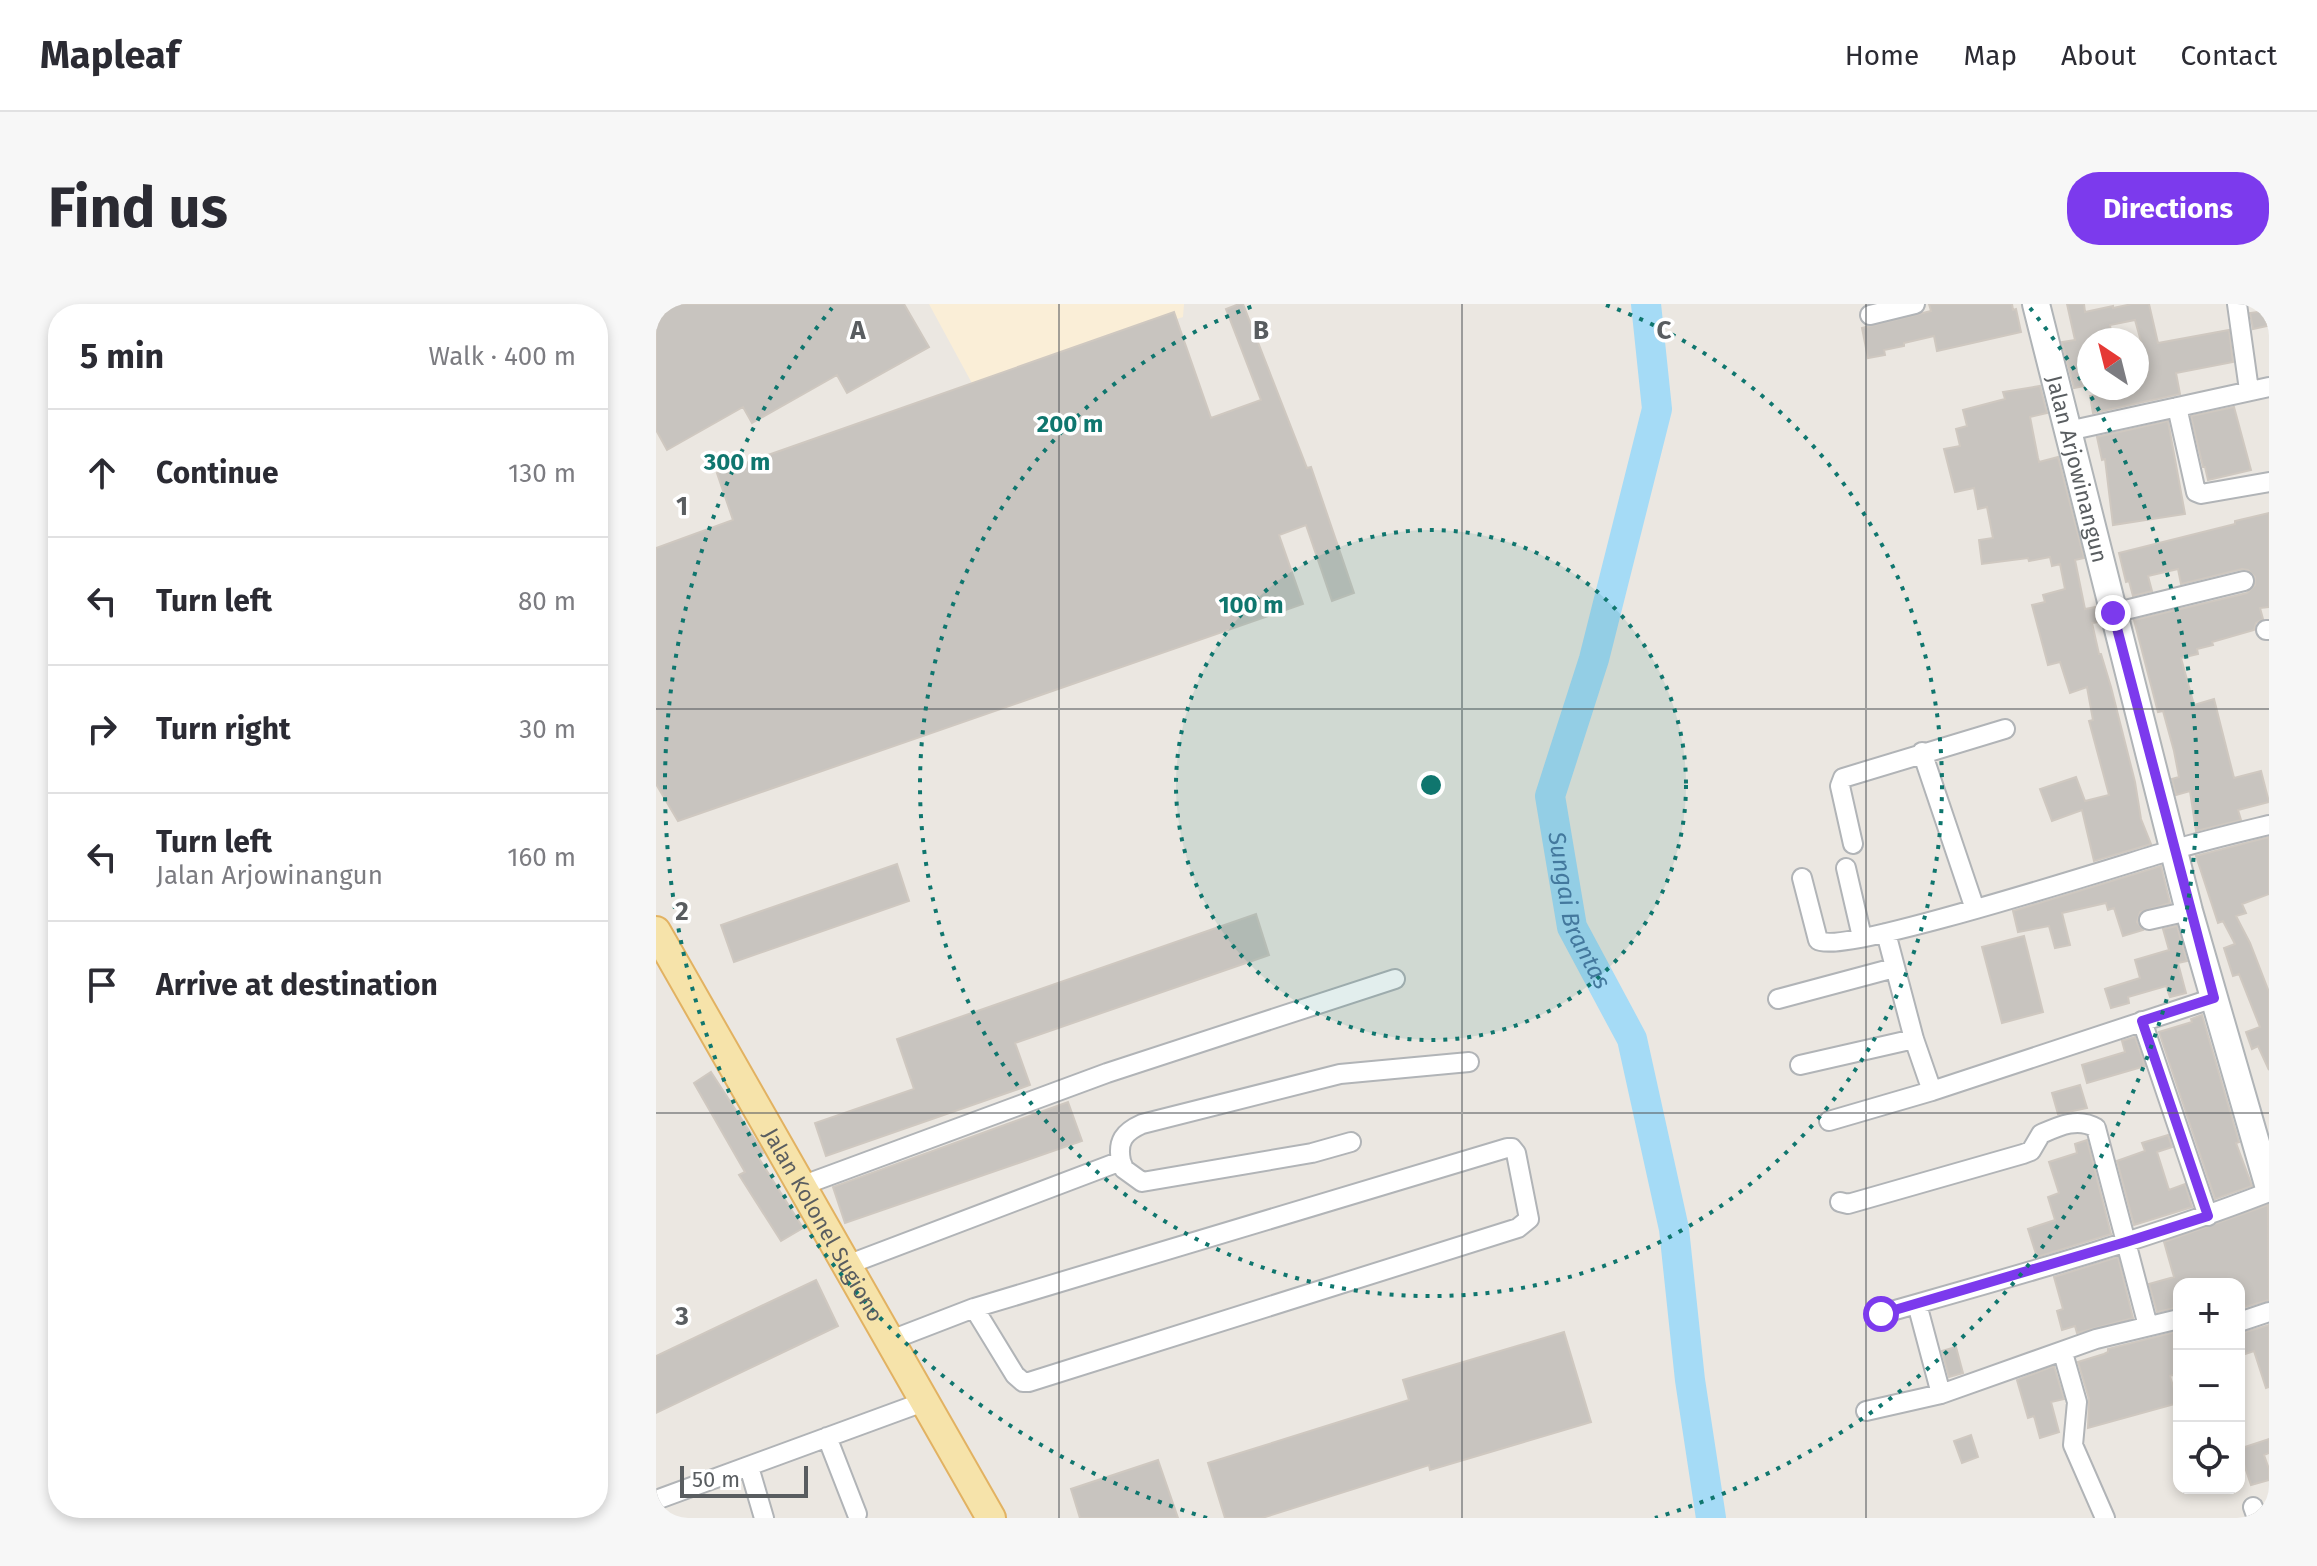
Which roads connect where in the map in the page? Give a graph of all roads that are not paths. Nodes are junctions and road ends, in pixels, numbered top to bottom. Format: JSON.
{"nodes":[{"id":1,"x":1915,"y":304,"type":"edge"},
{"id":2,"x":2036,"y":304,"type":"edge"},
{"id":3,"x":2237,"y":304,"type":"edge"},
{"id":4,"x":1870,"y":315,"type":"dead end"},
{"id":5,"x":2263,"y":392,"type":"edge"},
{"id":6,"x":2177,"y":407,"type":"junction"},
{"id":7,"x":2068,"y":431,"type":"junction"},
{"id":8,"x":2269,"y":482,"type":"edge"},
{"id":9,"x":2244,"y":581,"type":"dead end"},
{"id":10,"x":2113,"y":613,"type":"junction"},
{"id":11,"x":2005,"y":729,"type":"dead end"},
{"id":12,"x":1922,"y":752,"type":"junction"},
{"id":13,"x":2269,"y":825,"type":"edge"},
{"id":14,"x":1853,"y":844,"type":"dead end"},
{"id":15,"x":2174,"y":849,"type":"junction"},
{"id":16,"x":1846,"y":868,"type":"dead end"},
{"id":17,"x":1802,"y":878,"type":"dead end"},
{"id":18,"x":1975,"y":909,"type":"junction"},
{"id":19,"x":2189,"y":911,"type":"junction"},
{"id":20,"x":2149,"y":920,"type":"dead end"},
{"id":21,"x":656,"y":931,"type":"edge"},
{"id":22,"x":1886,"y":933,"type":"junction"},
{"id":23,"x":1862,"y":937,"type":"junction"},
{"id":24,"x":1894,"y":968,"type":"junction"},
{"id":25,"x":1395,"y":979,"type":"dead end"},
{"id":26,"x":2214,"y":998,"type":"junction"},
{"id":27,"x":1778,"y":999,"type":"dead end"},
{"id":28,"x":2142,"y":1021,"type":"junction"},
{"id":29,"x":1914,"y":1039,"type":"junction"},
{"id":30,"x":1469,"y":1062,"type":"dead end"},
{"id":31,"x":1800,"y":1065,"type":"dead end"},
{"id":32,"x":1932,"y":1091,"type":"junction"},
{"id":33,"x":1829,"y":1121,"type":"dead end"},
{"id":34,"x":1351,"y":1142,"type":"dead end"},
{"id":35,"x":1121,"y":1161,"type":"junction"},
{"id":36,"x":801,"y":1186,"type":"junction"},
{"id":37,"x":2269,"y":1190,"type":"edge"},
{"id":38,"x":1840,"y":1202,"type":"dead end"},
{"id":39,"x":2208,"y":1216,"type":"junction"},
{"id":40,"x":2126,"y":1242,"type":"junction"},
{"id":41,"x":847,"y":1265,"type":"junction"},
{"id":42,"x":1917,"y":1304,"type":"junction"},
{"id":43,"x":2269,"y":1312,"type":"edge"},
{"id":44,"x":976,"y":1313,"type":"junction"},
{"id":45,"x":1881,"y":1314,"type":"dead end"},
{"id":46,"x":2173,"y":1320,"type":"edge"},
{"id":47,"x":2245,"y":1320,"type":"edge"},
{"id":48,"x":2148,"y":1326,"type":"junction"},
{"id":49,"x":894,"y":1345,"type":"junction"},
{"id":50,"x":2063,"y":1353,"type":"junction"},
{"id":51,"x":1941,"y":1394,"type":"junction"},
{"id":52,"x":926,"y":1401,"type":"junction"},
{"id":53,"x":1866,"y":1411,"type":"dead end"},
{"id":54,"x":827,"y":1437,"type":"junction"},
{"id":55,"x":749,"y":1467,"type":"junction"},
{"id":56,"x":656,"y":1500,"type":"edge"},
{"id":57,"x":857,"y":1514,"type":"dead end"},
{"id":58,"x":764,"y":1518,"type":"edge"},
{"id":59,"x":991,"y":1518,"type":"edge"},
{"id":60,"x":2105,"y":1518,"type":"edge"}],
"edges":[{"from":1,"to":4,"type":"street"},
{"from":2,"to":7,"type":"main road","name":"Jalan Arjowinangun"},
{"from":3,"to":5,"type":"street"},
{"from":5,"to":6,"type":"street"},
{"from":6,"to":7,"type":"street"},
{"from":6,"to":8,"type":"street"},
{"from":7,"to":10,"type":"main road","name":"Jalan Arjowinangun"},
{"from":9,"to":10,"type":"street"},
{"from":10,"to":15,"type":"main road","name":"Jalan Arjowinangun"},
{"from":11,"to":12,"type":"street"},
{"from":12,"to":14,"type":"street"},
{"from":12,"to":18,"type":"street"},
{"from":13,"to":15,"type":"street"},
{"from":15,"to":18,"type":"street"},
{"from":15,"to":19,"type":"main road","name":"Jalan Arjowinangun"},
{"from":16,"to":23,"type":"street"},
{"from":17,"to":23,"type":"street"},
{"from":18,"to":22,"type":"street"},
{"from":19,"to":20,"type":"street"},
{"from":19,"to":26,"type":"main road","name":"Jalan Arjowinangun"},
{"from":21,"to":36,"type":"main road","name":"Jalan Kolonel Sugiono"},
{"from":22,"to":23,"type":"street"},
{"from":22,"to":24,"type":"street"},
{"from":24,"to":27,"type":"street"},
{"from":24,"to":29,"type":"street"},
{"from":25,"to":36,"type":"street"},
{"from":26,"to":28,"type":"street"},
{"from":26,"to":37,"type":"main road","name":"Jalan Arjowinangun"},
{"from":28,"to":32,"type":"street"},
{"from":28,"to":39,"type":"street"},
{"from":29,"to":31,"type":"street"},
{"from":29,"to":32,"type":"street"},
{"from":30,"to":35,"type":"street"},
{"from":32,"to":33,"type":"street"},
{"from":34,"to":35,"type":"street"},
{"from":35,"to":41,"type":"street"},
{"from":36,"to":41,"type":"main road","name":"Jalan Kolonel Sugiono"},
{"from":37,"to":39,"type":"street"},
{"from":38,"to":40,"type":"street"},
{"from":39,"to":40,"type":"street"},
{"from":40,"to":42,"type":"street"},
{"from":40,"to":48,"type":"street"},
{"from":41,"to":49,"type":"main road","name":"Jalan Kolonel Sugiono"},
{"from":42,"to":45,"type":"street"},
{"from":42,"to":51,"type":"street"},
{"from":43,"to":47,"type":"street"},
{"from":44,"to":44,"type":"street"},
{"from":44,"to":49,"type":"street"},
{"from":46,"to":48,"type":"street"},
{"from":48,"to":50,"type":"street"},
{"from":49,"to":52,"type":"main road","name":"Jalan Kolonel Sugiono"},
{"from":50,"to":51,"type":"street"},
{"from":50,"to":60,"type":"street"},
{"from":51,"to":53,"type":"street"},
{"from":52,"to":54,"type":"street"},
{"from":52,"to":59,"type":"main road","name":"Jalan Kolonel Sugiono"},
{"from":54,"to":55,"type":"street"},
{"from":54,"to":57,"type":"street"},
{"from":55,"to":56,"type":"street"},
{"from":55,"to":58,"type":"street"}]}
